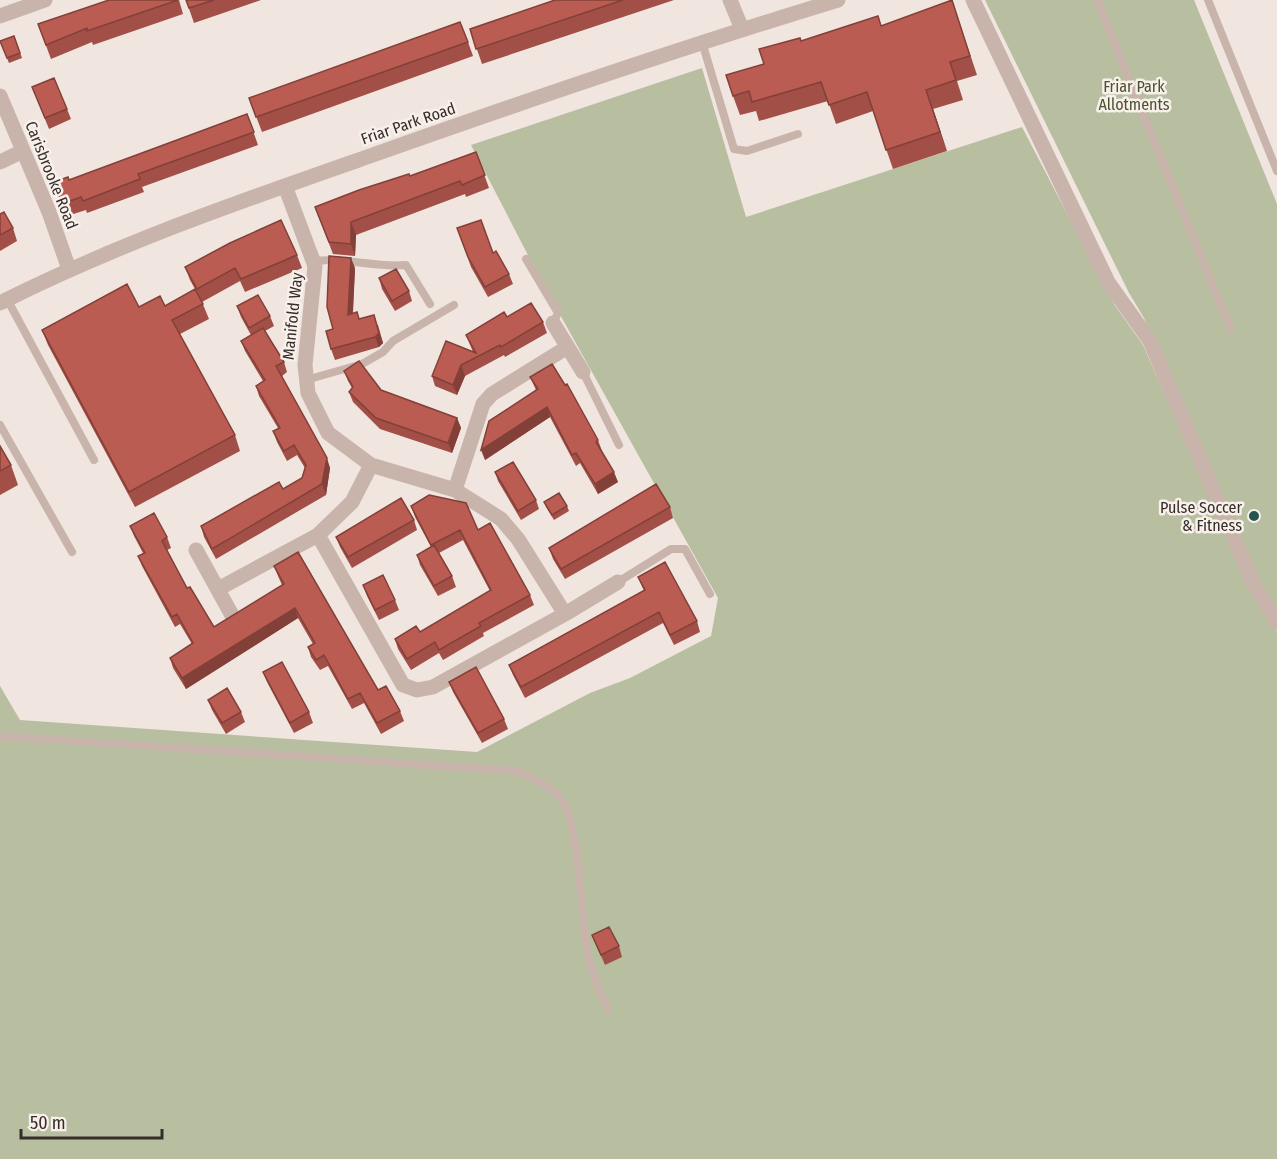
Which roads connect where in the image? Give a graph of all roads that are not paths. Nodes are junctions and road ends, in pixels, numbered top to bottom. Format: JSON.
{"nodes":[{"id":1,"x":45,"y":0,"type":"edge"},
{"id":2,"x":730,"y":0,"type":"edge"},
{"id":3,"x":838,"y":0,"type":"edge"},
{"id":4,"x":973,"y":0,"type":"edge"},
{"id":5,"x":1096,"y":0,"type":"edge"},
{"id":6,"x":1208,"y":0,"type":"edge"},
{"id":7,"x":0,"y":16,"type":"edge"},
{"id":8,"x":742,"y":29,"type":"junction"},
{"id":9,"x":702,"y":42,"type":"junction"},
{"id":10,"x":0,"y":96,"type":"edge"},
{"id":11,"x":798,"y":134,"type":"dead end"},
{"id":12,"x":23,"y":151,"type":"junction"},
{"id":13,"x":0,"y":162,"type":"edge"},
{"id":14,"x":1277,"y":171,"type":"edge"},
{"id":15,"x":285,"y":186,"type":"junction"},
{"id":16,"x":526,"y":259,"type":"dead end"},
{"id":17,"x":314,"y":261,"type":"junction"},
{"id":18,"x":69,"y":269,"type":"junction"},
{"id":19,"x":4,"y":301,"type":"edge"},
{"id":20,"x":430,"y":304,"type":"dead end"},
{"id":21,"x":454,"y":305,"type":"dead end"},
{"id":22,"x":553,"y":323,"type":"joint"},
{"id":23,"x":1231,"y":330,"type":"dead end"},
{"id":24,"x":566,"y":348,"type":"junction"},
{"id":25,"x":583,"y":372,"type":"joint"},
{"id":26,"x":306,"y":380,"type":"junction"},
{"id":27,"x":0,"y":425,"type":"edge"},
{"id":28,"x":619,"y":445,"type":"dead end"},
{"id":29,"x":94,"y":459,"type":"dead end"},
{"id":30,"x":371,"y":465,"type":"junction"},
{"id":31,"x":455,"y":490,"type":"junction"},
{"id":32,"x":318,"y":535,"type":"junction"},
{"id":33,"x":196,"y":550,"type":"dead end"},
{"id":34,"x":72,"y":552,"type":"dead end"},
{"id":35,"x":618,"y":582,"type":"joint"},
{"id":36,"x":218,"y":590,"type":"junction"},
{"id":37,"x":710,"y":594,"type":"dead end"},
{"id":38,"x":565,"y":614,"type":"junction"},
{"id":39,"x":232,"y":617,"type":"edge"},
{"id":40,"x":1277,"y":622,"type":"edge"},
{"id":41,"x":0,"y":736,"type":"edge"},
{"id":42,"x":608,"y":1009,"type":"dead end"}],
"edges":[{"from":1,"to":7,"type":"street"},
{"from":2,"to":8,"type":"street"},
{"from":3,"to":8,"type":"street","name":"Friar Park Road"},
{"from":4,"to":40,"type":"street"},
{"from":5,"to":23,"type":"lane"},
{"from":6,"to":14,"type":"lane"},
{"from":8,"to":9,"type":"street","name":"Friar Park Road"},
{"from":9,"to":11,"type":"lane"},
{"from":9,"to":15,"type":"street","name":"Friar Park Road"},
{"from":10,"to":12,"type":"street","name":"Carisbrooke Road"},
{"from":12,"to":13,"type":"street"},
{"from":12,"to":18,"type":"street","name":"Carisbrooke Road"},
{"from":15,"to":17,"type":"street","name":"Manifold Way"},
{"from":15,"to":18,"type":"street","name":"Friar Park Road"},
{"from":16,"to":22,"type":"lane"},
{"from":17,"to":20,"type":"lane"},
{"from":17,"to":26,"type":"street","name":"Manifold Way"},
{"from":18,"to":19,"type":"street","name":"Friar Park Road"},
{"from":19,"to":29,"type":"lane"},
{"from":21,"to":26,"type":"lane"},
{"from":22,"to":24,"type":"street"},
{"from":24,"to":25,"type":"street"},
{"from":24,"to":31,"type":"street"},
{"from":25,"to":28,"type":"lane"},
{"from":26,"to":30,"type":"street","name":"Manifold Way"},
{"from":27,"to":34,"type":"lane"},
{"from":30,"to":31,"type":"street"},
{"from":30,"to":32,"type":"street"},
{"from":31,"to":38,"type":"street"},
{"from":32,"to":36,"type":"street"},
{"from":32,"to":38,"type":"street"},
{"from":33,"to":36,"type":"street"},
{"from":35,"to":37,"type":"lane"},
{"from":35,"to":38,"type":"street"},
{"from":36,"to":39,"type":"street"},
{"from":41,"to":42,"type":"lane"}]}
